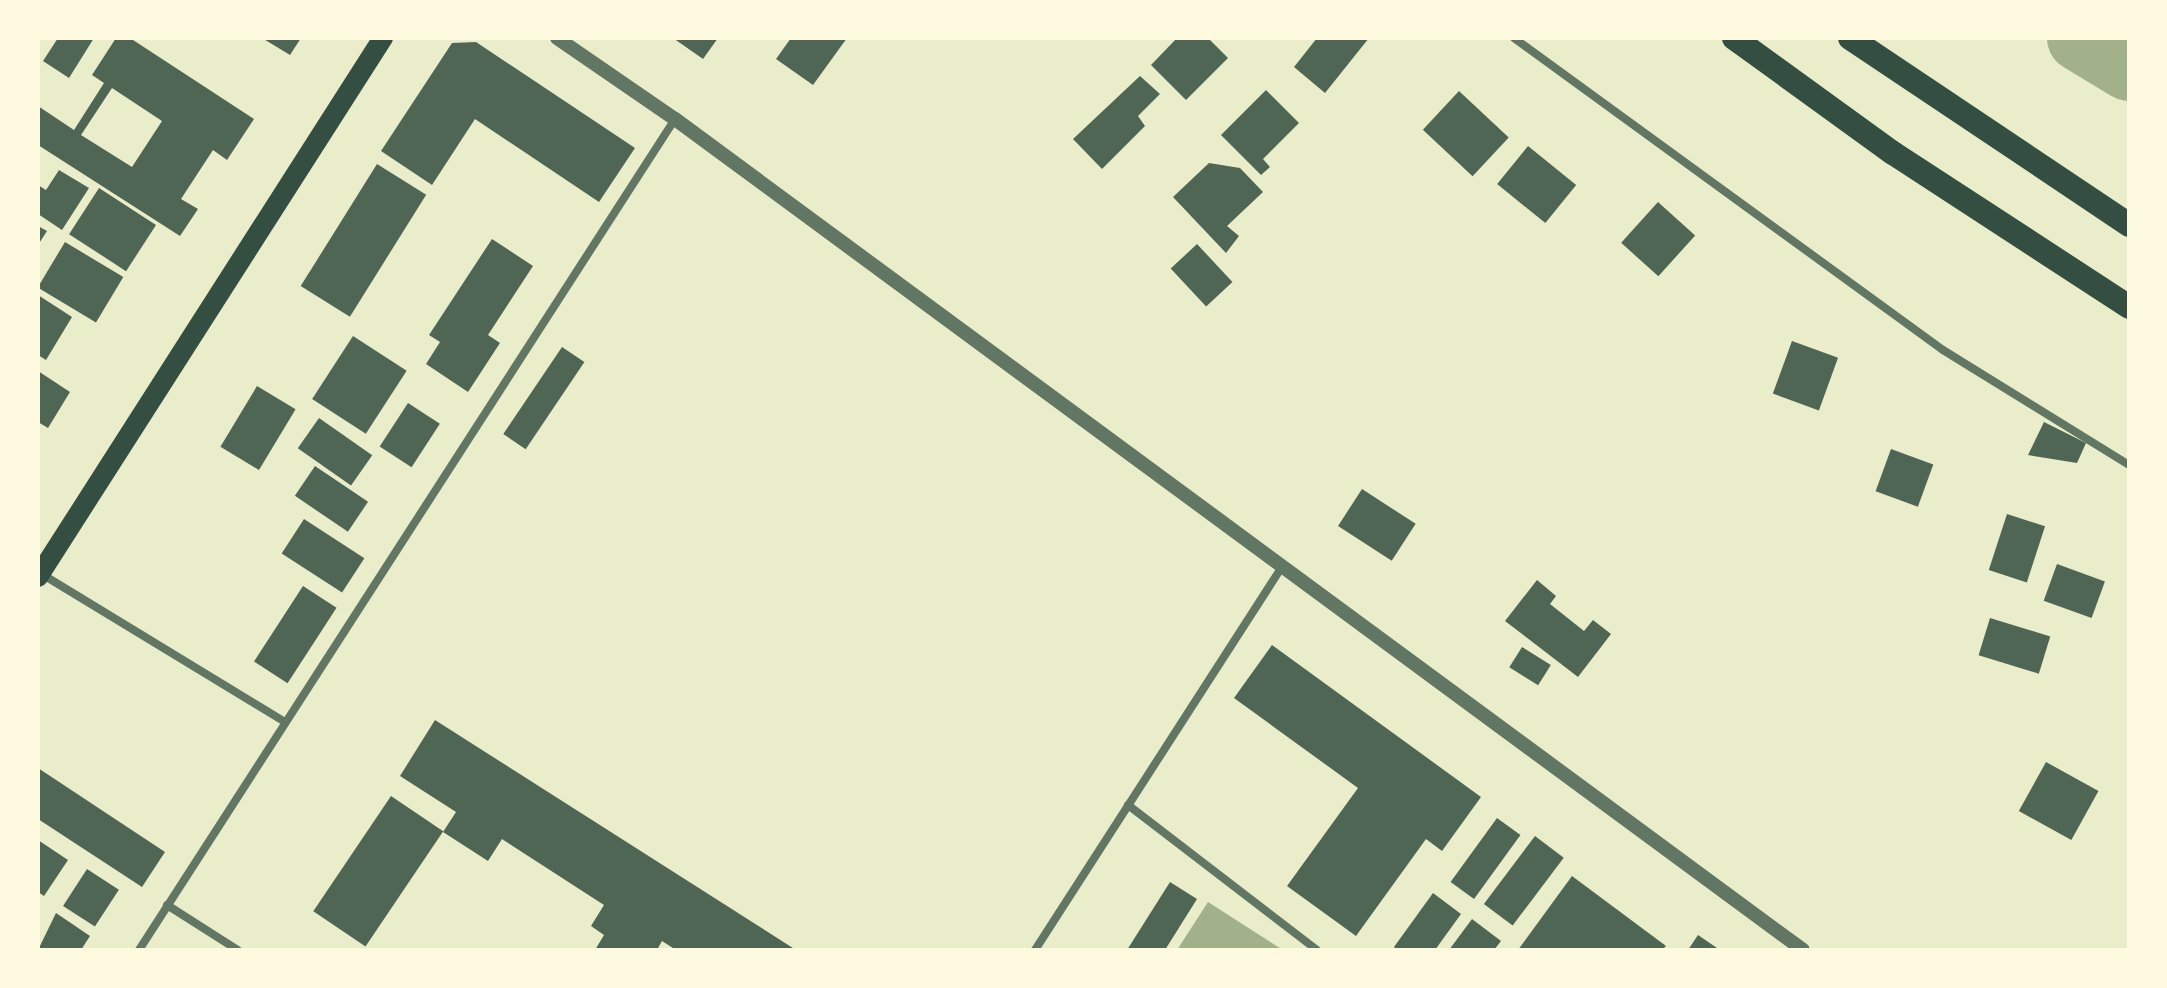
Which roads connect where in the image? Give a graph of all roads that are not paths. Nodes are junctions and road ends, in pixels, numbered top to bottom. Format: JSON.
{"nodes":[{"id":1,"x":383,"y":38,"type":"edge"},
{"id":2,"x":557,"y":38,"type":"edge"},
{"id":3,"x":1514,"y":38,"type":"edge"},
{"id":4,"x":1734,"y":38,"type":"edge"},
{"id":5,"x":1850,"y":38,"type":"edge"},
{"id":6,"x":675,"y":119,"type":"junction"},
{"id":7,"x":2129,"y":225,"type":"edge"},
{"id":8,"x":2129,"y":307,"type":"edge"},
{"id":9,"x":2129,"y":465,"type":"edge"},
{"id":10,"x":1282,"y":566,"type":"junction"},
{"id":11,"x":39,"y":574,"type":"edge"},
{"id":12,"x":285,"y":722,"type":"junction"},
{"id":13,"x":1128,"y":805,"type":"junction"},
{"id":14,"x":167,"y":905,"type":"junction"},
{"id":15,"x":139,"y":950,"type":"edge"},
{"id":16,"x":238,"y":950,"type":"edge"},
{"id":17,"x":1035,"y":950,"type":"edge"},
{"id":18,"x":1317,"y":950,"type":"edge"},
{"id":19,"x":1803,"y":950,"type":"edge"}],
"edges":[{"from":1,"to":11,"type":"main road"},
{"from":2,"to":6,"type":"street"},
{"from":3,"to":9,"type":"street"},
{"from":4,"to":8,"type":"highway"},
{"from":5,"to":7,"type":"highway"},
{"from":6,"to":10,"type":"street"},
{"from":6,"to":12,"type":"street"},
{"from":10,"to":13,"type":"street"},
{"from":10,"to":19,"type":"street"},
{"from":11,"to":12,"type":"street"},
{"from":12,"to":14,"type":"street"},
{"from":13,"to":17,"type":"street"},
{"from":13,"to":18,"type":"street"},
{"from":14,"to":15,"type":"street"},
{"from":14,"to":16,"type":"street"}]}
